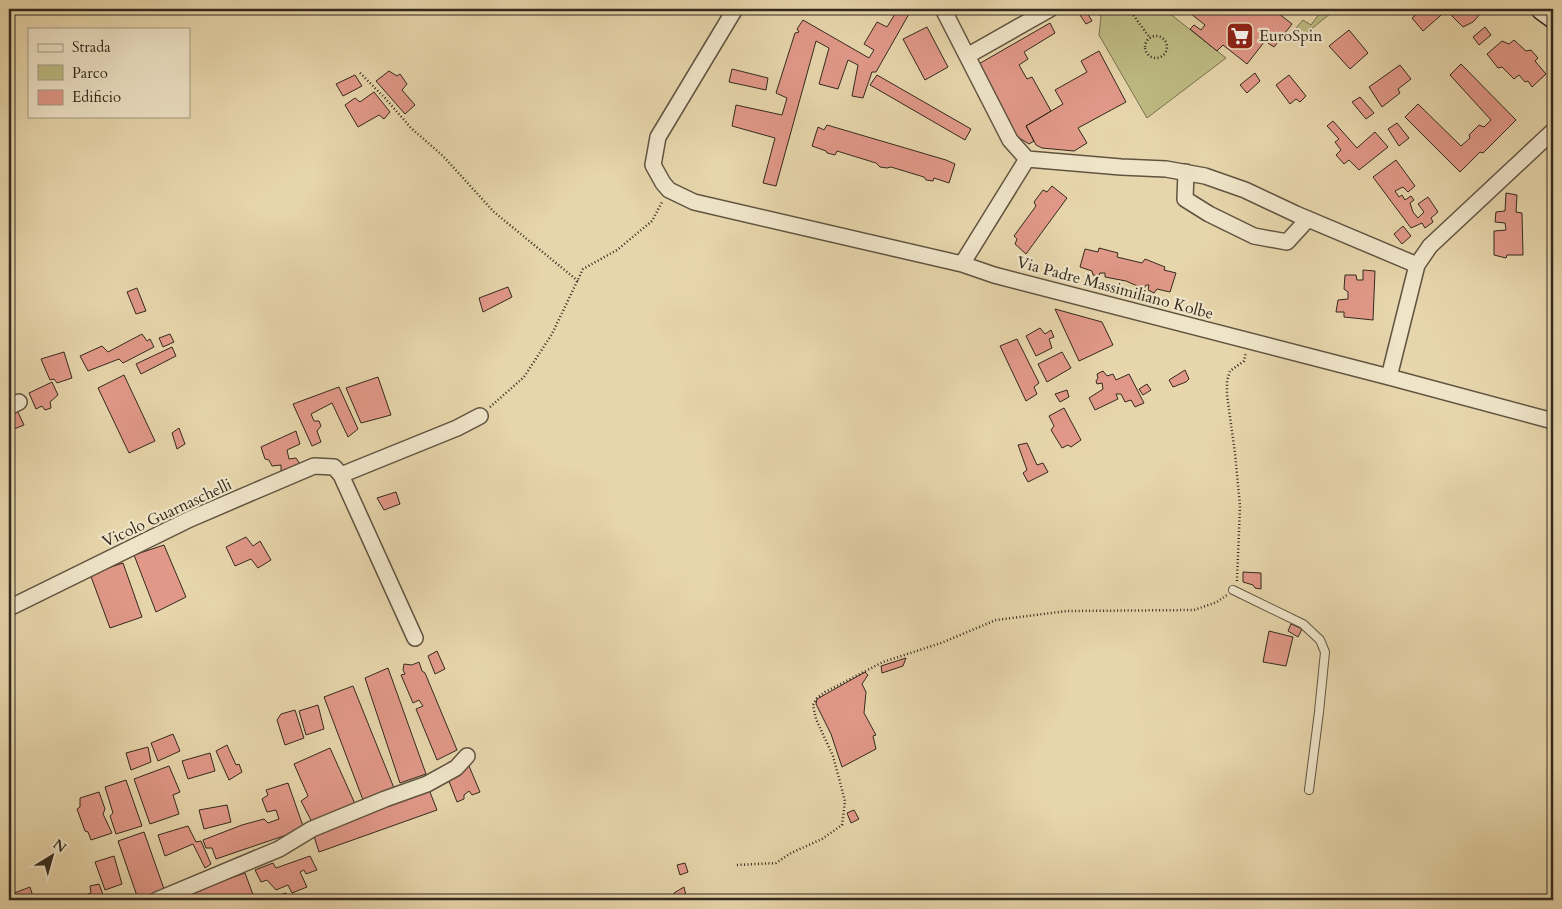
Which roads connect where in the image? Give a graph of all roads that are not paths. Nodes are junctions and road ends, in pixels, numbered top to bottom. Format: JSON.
{"nodes":[{"id":1,"x":735,"y":9,"type":"edge"},
{"id":2,"x":943,"y":9,"type":"edge"},
{"id":3,"x":1050,"y":9,"type":"edge"},
{"id":4,"x":1542,"y":9,"type":"edge"},
{"id":5,"x":1553,"y":17,"type":"edge"},
{"id":6,"x":967,"y":56,"type":"junction"},
{"id":7,"x":1553,"y":131,"type":"edge"},
{"id":8,"x":1027,"y":159,"type":"junction"},
{"id":9,"x":1186,"y":172,"type":"junction"},
{"id":10,"x":1308,"y":219,"type":"junction"},
{"id":11,"x":962,"y":264,"type":"junction"},
{"id":12,"x":1417,"y":265,"type":"junction"},
{"id":13,"x":1389,"y":377,"type":"junction"},
{"id":14,"x":480,"y":416,"type":"road end"},
{"id":15,"x":1553,"y":422,"type":"edge"},
{"id":16,"x":341,"y":475,"type":"junction"},
{"id":17,"x":1233,"y":590,"type":"road end"},
{"id":18,"x":9,"y":608,"type":"edge"},
{"id":19,"x":415,"y":638,"type":"dead end"},
{"id":20,"x":467,"y":756,"type":"dead end"},
{"id":21,"x":1309,"y":790,"type":"dead end"},
{"id":22,"x":157,"y":900,"type":"edge"}],
"edges":[{"from":1,"to":11,"type":"street","name":"Via Padre Massimiliano Kolbe"},
{"from":2,"to":6,"type":"street"},
{"from":3,"to":6,"type":"street"},
{"from":4,"to":5,"type":"main road"},
{"from":6,"to":8,"type":"street"},
{"from":7,"to":12,"type":"street"},
{"from":8,"to":9,"type":"street"},
{"from":8,"to":11,"type":"street"},
{"from":9,"to":10,"type":"street"},
{"from":9,"to":10,"type":"street"},
{"from":10,"to":12,"type":"street"},
{"from":11,"to":13,"type":"street","name":"Via Padre Massimiliano Kolbe"},
{"from":12,"to":13,"type":"street"},
{"from":13,"to":15,"type":"street","name":"Via Padre Massimiliano Kolbe"},
{"from":14,"to":16,"type":"street"},
{"from":16,"to":18,"type":"street","name":"Vicolo Guarnaschelli"},
{"from":16,"to":19,"type":"street"},
{"from":17,"to":21,"type":"lane"},
{"from":20,"to":22,"type":"street"}]}
